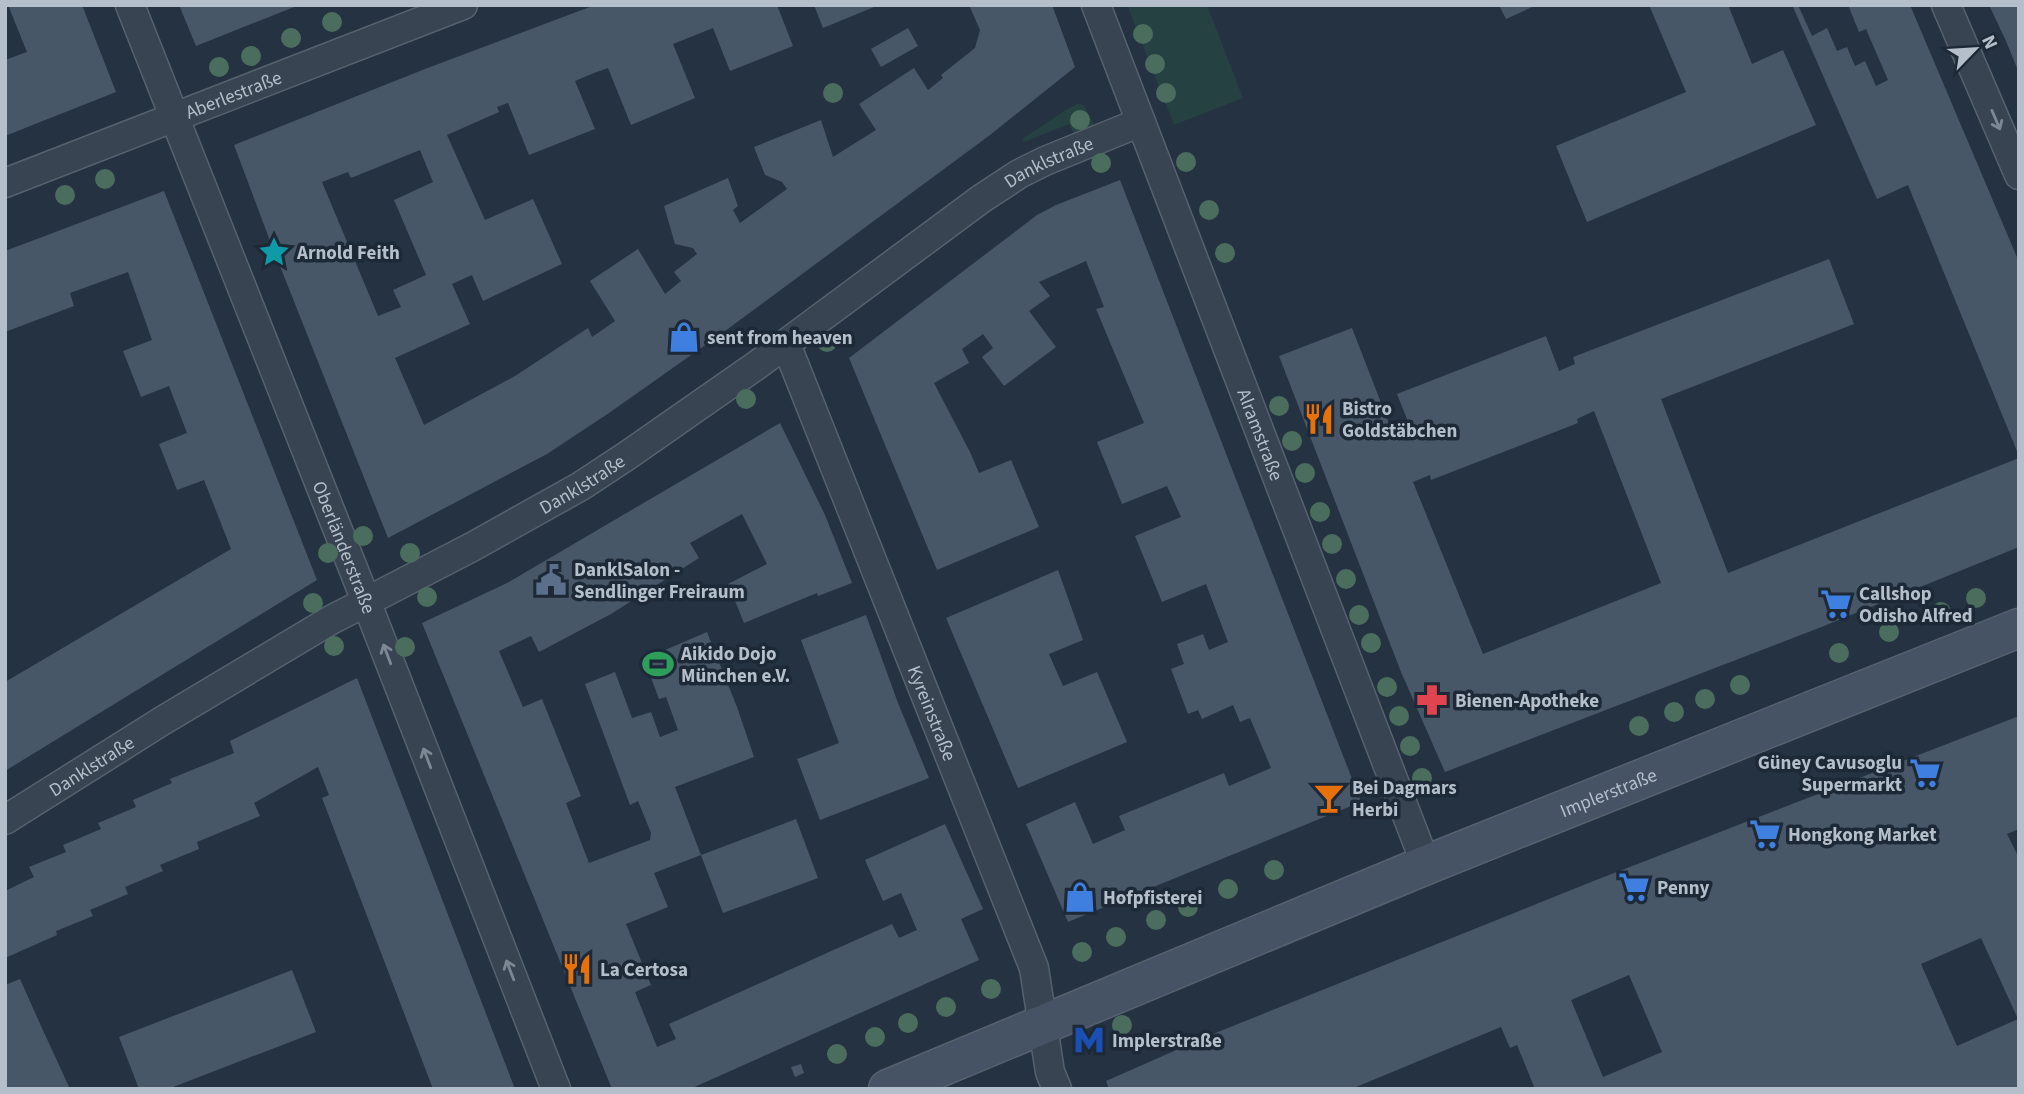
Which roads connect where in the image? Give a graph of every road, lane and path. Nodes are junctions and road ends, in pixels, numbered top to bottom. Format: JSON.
{"nodes":[{"id":1,"x":130,"y":5,"type":"edge"},
{"id":2,"x":463,"y":5,"type":"edge"},
{"id":3,"x":1097,"y":5,"type":"edge"},
{"id":4,"x":1946,"y":5,"type":"edge"},
{"id":5,"x":174,"y":117,"type":"junction"},
{"id":6,"x":1141,"y":122,"type":"junction"},
{"id":7,"x":2019,"y":175,"type":"edge"},
{"id":8,"x":5,"y":183,"type":"edge"},
{"id":9,"x":786,"y":344,"type":"junction"},
{"id":10,"x":366,"y":601,"type":"junction"},
{"id":11,"x":2019,"y":628,"type":"edge"},
{"id":12,"x":5,"y":820,"type":"edge"},
{"id":13,"x":1426,"y":865,"type":"junction"},
{"id":14,"x":1043,"y":1025,"type":"junction"},
{"id":15,"x":556,"y":1089,"type":"edge"},
{"id":16,"x":888,"y":1089,"type":"edge"},
{"id":17,"x":1057,"y":1089,"type":"edge"}],
"edges":[{"from":1,"to":5,"type":"street","name":"Oberländerstraße"},
{"from":2,"to":5,"type":"street","name":"Aberlestraße"},
{"from":3,"to":6,"type":"street","name":"Alramstraße"},
{"from":4,"to":7,"type":"street","one_way":true},
{"from":5,"to":8,"type":"street","name":"Aberlestraße"},
{"from":5,"to":10,"type":"street","name":"Oberländerstraße"},
{"from":6,"to":9,"type":"street","name":"Danklstraße"},
{"from":6,"to":13,"type":"street","name":"Alramstraße"},
{"from":9,"to":10,"type":"street","name":"Danklstraße"},
{"from":9,"to":14,"type":"street","name":"Kyreinstraße"},
{"from":10,"to":12,"type":"street","name":"Danklstraße"},
{"from":15,"to":10,"type":"street","name":"Oberländerstraße","one_way":true},
{"from":11,"to":13,"type":"main road","name":"Implerstraße"},
{"from":13,"to":14,"type":"main road","name":"Implerstraße"},
{"from":14,"to":16,"type":"main road","name":"Implerstraße"},
{"from":14,"to":17,"type":"street","name":"Kyreinstraße"}]}
